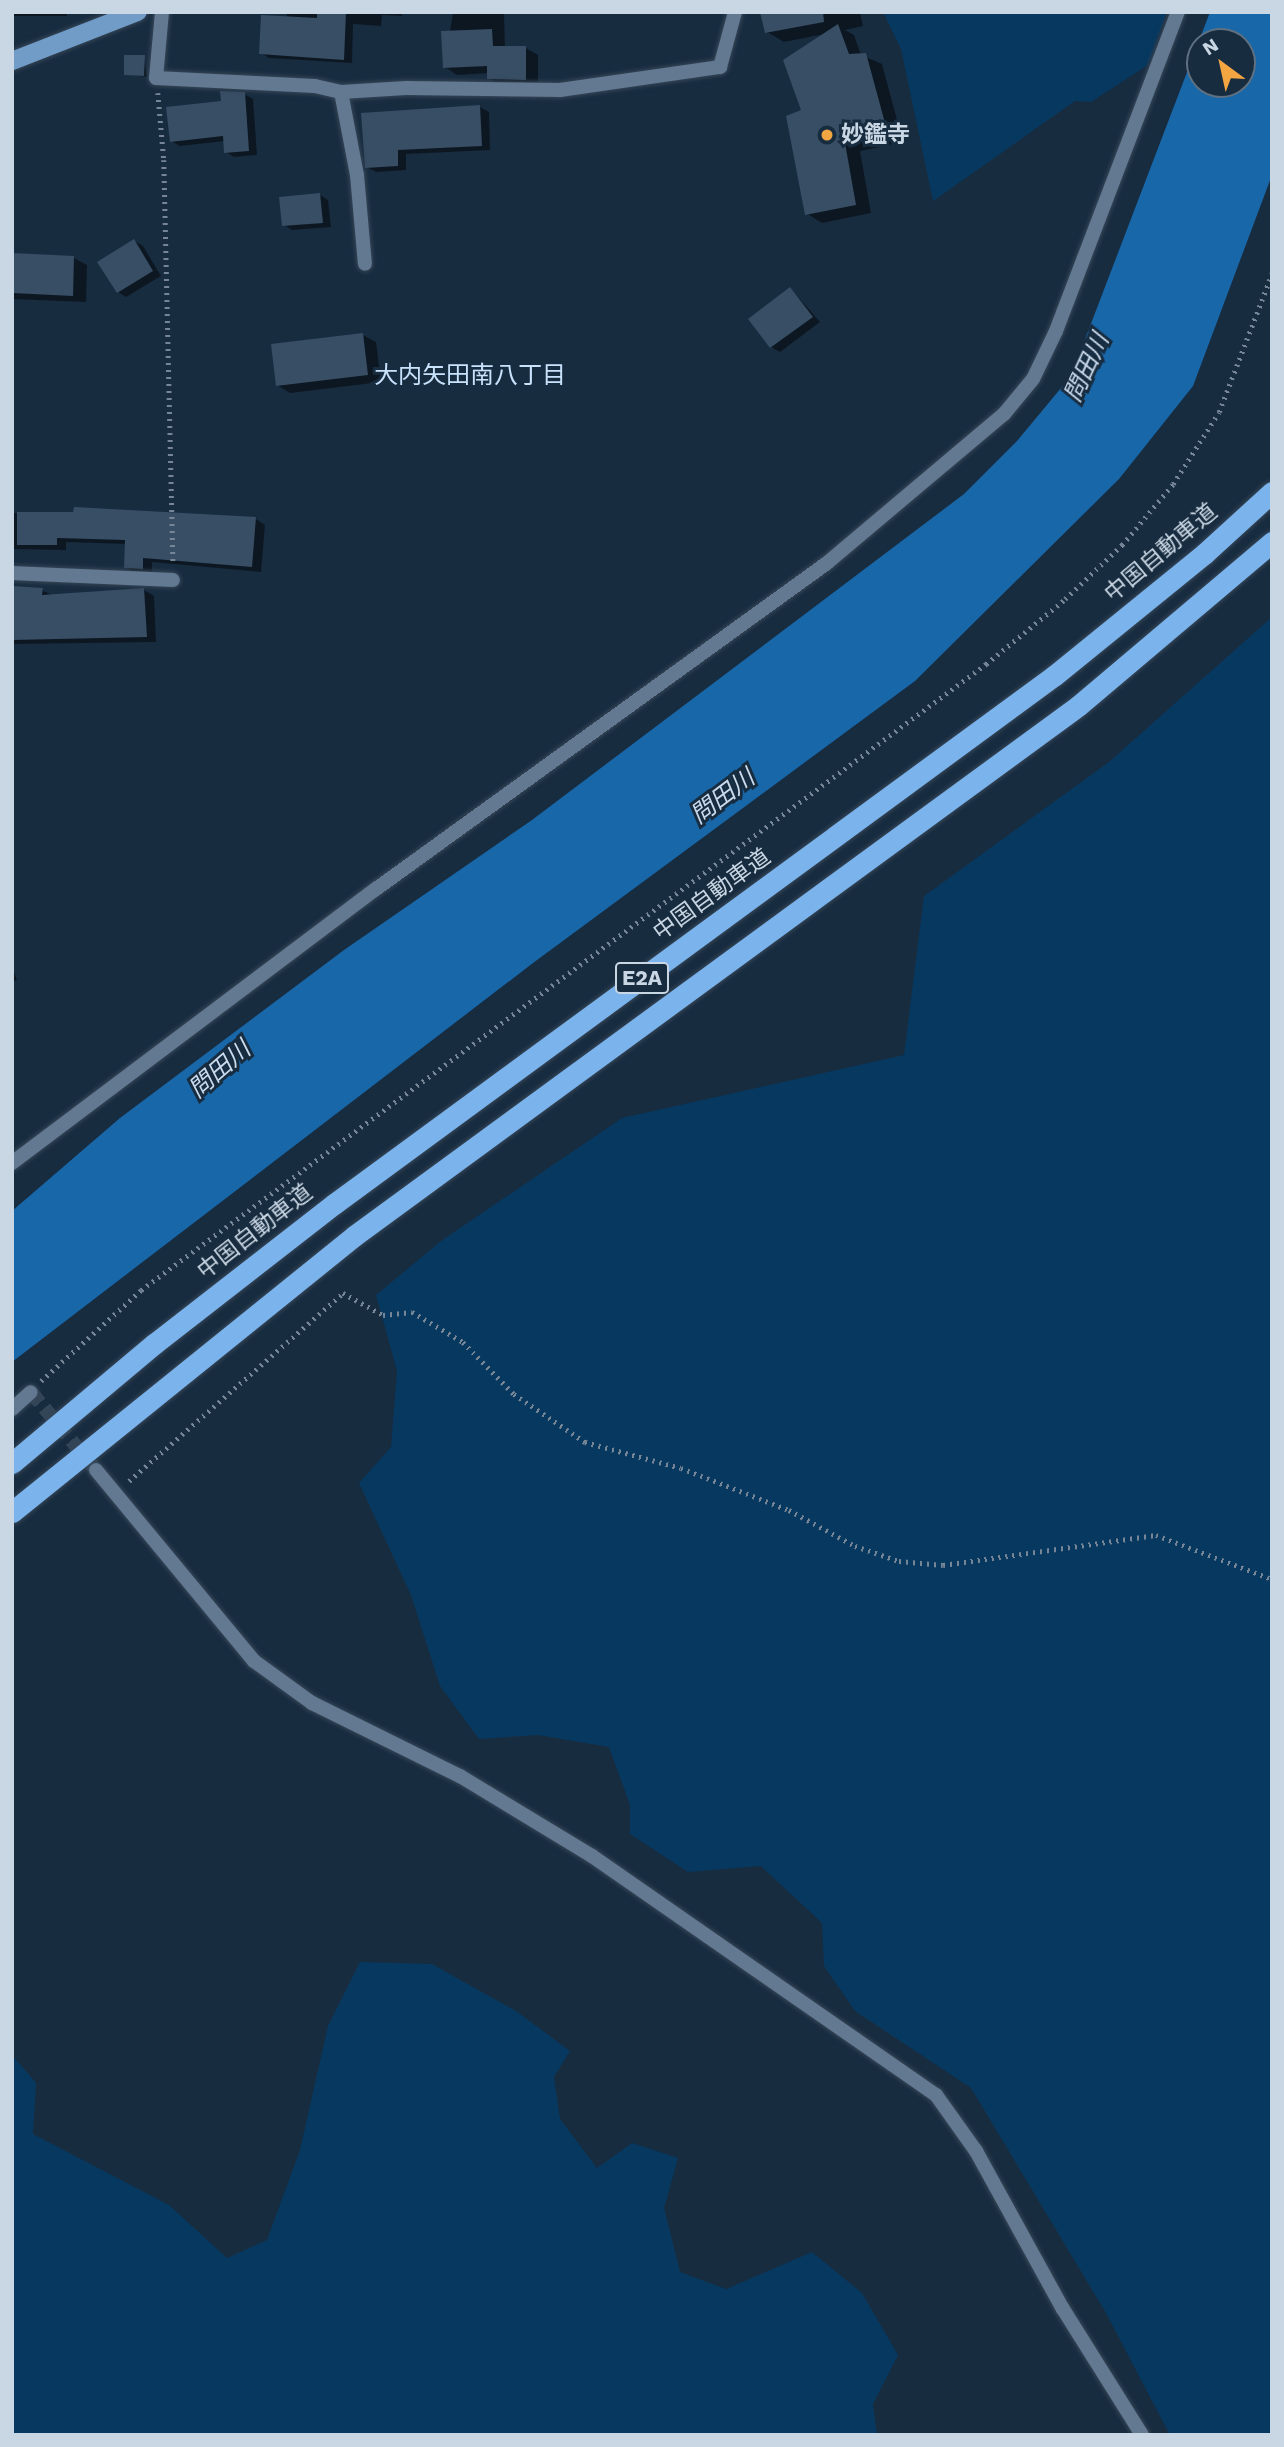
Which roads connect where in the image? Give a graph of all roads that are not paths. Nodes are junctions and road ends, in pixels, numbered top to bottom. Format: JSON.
{"nodes":[{"id":1,"x":138,"y":12,"type":"edge"},
{"id":2,"x":162,"y":12,"type":"edge"},
{"id":3,"x":735,"y":12,"type":"edge"},
{"id":4,"x":1178,"y":12,"type":"edge"},
{"id":5,"x":12,"y":61,"type":"edge"},
{"id":6,"x":341,"y":92,"type":"junction"},
{"id":7,"x":365,"y":264,"type":"dead end"},
{"id":8,"x":1272,"y":492,"type":"edge"},
{"id":9,"x":1272,"y":542,"type":"edge"},
{"id":10,"x":12,"y":573,"type":"edge"},
{"id":11,"x":173,"y":580,"type":"road end"},
{"id":12,"x":12,"y":1163,"type":"edge"},
{"id":13,"x":31,"y":1392,"type":"road end"},
{"id":14,"x":12,"y":1409,"type":"edge"},
{"id":15,"x":12,"y":1463,"type":"edge"},
{"id":16,"x":96,"y":1470,"type":"tunnel mouth"},
{"id":17,"x":12,"y":1512,"type":"edge"},
{"id":18,"x":1142,"y":2435,"type":"edge"}],
"edges":[{"from":1,"to":5,"type":"main road"},
{"from":2,"to":6,"type":"street"},
{"from":3,"to":6,"type":"street"},
{"from":4,"to":12,"type":"street"},
{"from":6,"to":7,"type":"street"},
{"from":8,"to":15,"type":"highway","name":"中国自動車道","number":"E2A"},
{"from":9,"to":17,"type":"highway","number":"E2A"},
{"from":10,"to":11,"type":"street"},
{"from":13,"to":14,"type":"street"},
{"from":16,"to":18,"type":"street"}]}
